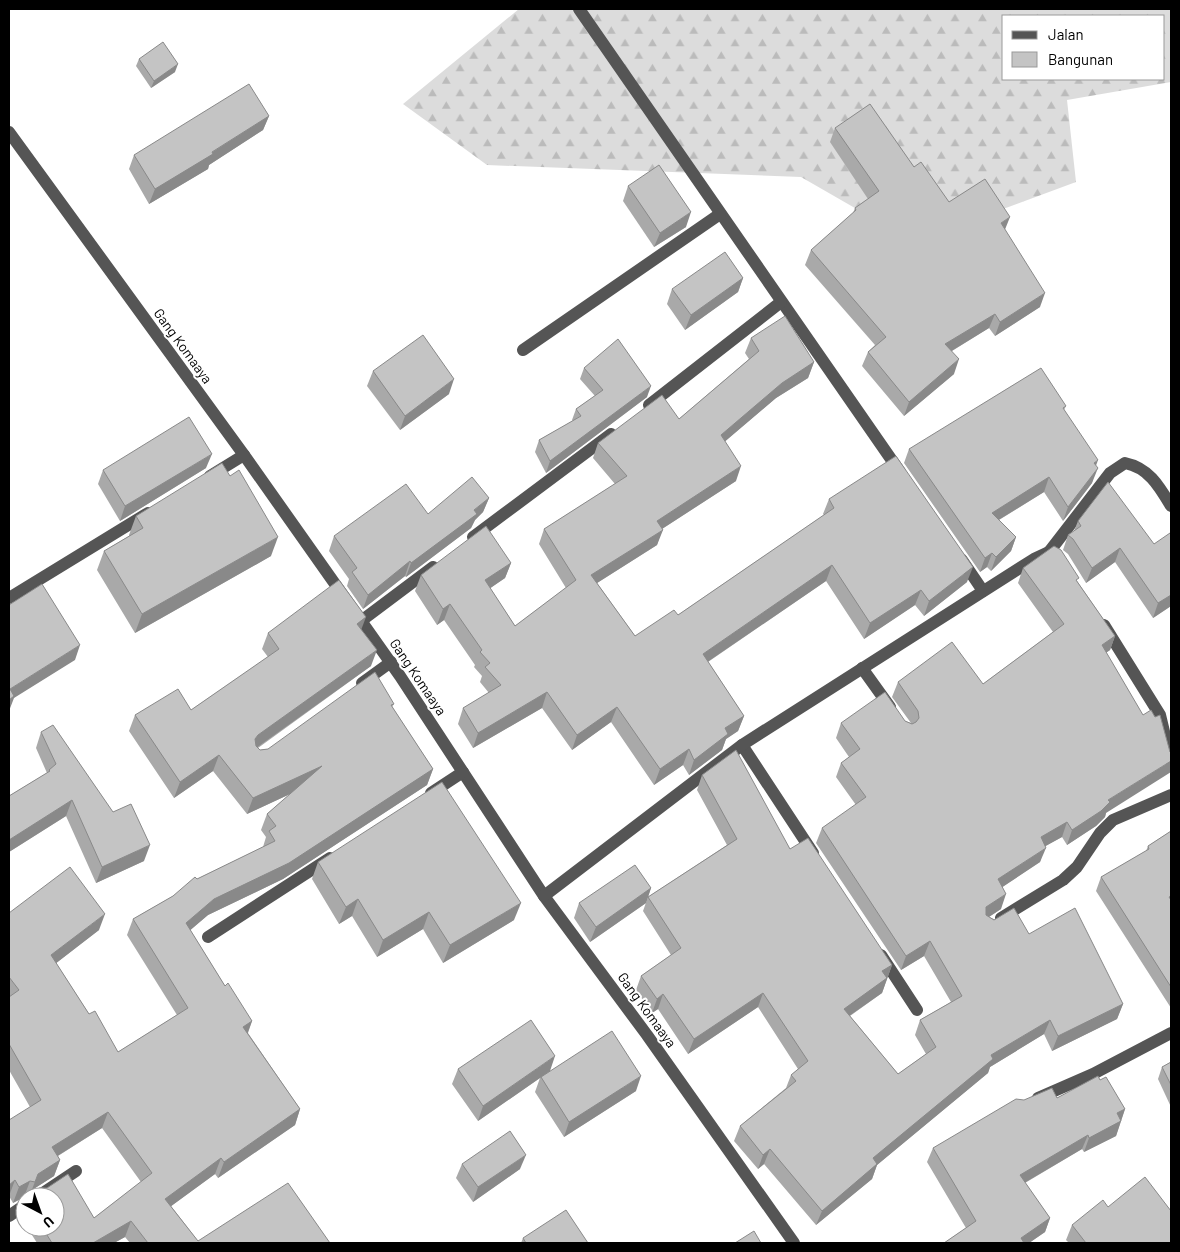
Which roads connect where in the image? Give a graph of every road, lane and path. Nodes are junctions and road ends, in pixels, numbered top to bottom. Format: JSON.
{"nodes":[{"id":1,"x":578,"y":9,"type":"edge"},
{"id":2,"x":9,"y":132,"type":"edge"},
{"id":3,"x":720,"y":214,"type":"junction"},
{"id":4,"x":781,"y":302,"type":"junction"},
{"id":5,"x":523,"y":350,"type":"dead end"},
{"id":6,"x":638,"y":414,"type":"edge"},
{"id":7,"x":622,"y":426,"type":"edge"},
{"id":8,"x":244,"y":455,"type":"junction"},
{"id":9,"x":906,"y":479,"type":"edge"},
{"id":10,"x":202,"y":481,"type":"edge"},
{"id":11,"x":160,"y":506,"type":"edge"},
{"id":12,"x":1171,"y":506,"type":"edge"},
{"id":13,"x":466,"y":543,"type":"edge"},
{"id":14,"x":956,"y":551,"type":"edge"},
{"id":15,"x":1049,"y":552,"type":"junction"},
{"id":16,"x":442,"y":560,"type":"edge"},
{"id":17,"x":1066,"y":566,"type":"edge"},
{"id":18,"x":983,"y":590,"type":"junction"},
{"id":19,"x":9,"y":598,"type":"edge"},
{"id":20,"x":1097,"y":614,"type":"edge"},
{"id":21,"x":361,"y":621,"type":"junction"},
{"id":22,"x":391,"y":662,"type":"junction"},
{"id":23,"x":862,"y":668,"type":"junction"},
{"id":24,"x":352,"y":690,"type":"edge"},
{"id":25,"x":895,"y":714,"type":"edge"},
{"id":26,"x":742,"y":746,"type":"junction"},
{"id":27,"x":1171,"y":761,"type":"edge"},
{"id":28,"x":464,"y":772,"type":"junction"},
{"id":29,"x":1171,"y":795,"type":"edge"},
{"id":30,"x":422,"y":798,"type":"edge"},
{"id":31,"x":340,"y":852,"type":"edge"},
{"id":32,"x":818,"y":861,"type":"edge"},
{"id":33,"x":544,"y":896,"type":"junction"},
{"id":34,"x":988,"y":926,"type":"edge"},
{"id":35,"x":208,"y":937,"type":"dead end"},
{"id":36,"x":873,"y":944,"type":"edge"},
{"id":37,"x":917,"y":1010,"type":"dead end"},
{"id":38,"x":1171,"y":1033,"type":"edge"},
{"id":39,"x":1024,"y":1104,"type":"edge"},
{"id":40,"x":76,"y":1171,"type":"dead end"},
{"id":41,"x":52,"y":1187,"type":"edge"},
{"id":42,"x":794,"y":1243,"type":"edge"}],
"edges":[{"from":1,"to":3,"type":"street"},
{"from":2,"to":8,"type":"street","name":"Gang Komaaya"},
{"from":3,"to":4,"type":"street"},
{"from":3,"to":5,"type":"street"},
{"from":4,"to":6,"type":"street"},
{"from":4,"to":9,"type":"street"},
{"from":7,"to":13,"type":"street"},
{"from":8,"to":10,"type":"street"},
{"from":8,"to":21,"type":"street","name":"Gang Komaaya"},
{"from":11,"to":19,"type":"street"},
{"from":12,"to":15,"type":"street"},
{"from":14,"to":18,"type":"street"},
{"from":15,"to":17,"type":"street"},
{"from":15,"to":18,"type":"street"},
{"from":16,"to":21,"type":"street"},
{"from":18,"to":23,"type":"street"},
{"from":20,"to":27,"type":"street"},
{"from":21,"to":22,"type":"street","name":"Gang Komaaya"},
{"from":22,"to":24,"type":"street"},
{"from":22,"to":28,"type":"street","name":"Gang Komaaya"},
{"from":23,"to":25,"type":"street"},
{"from":23,"to":26,"type":"street"},
{"from":26,"to":32,"type":"street"},
{"from":26,"to":33,"type":"street"},
{"from":28,"to":30,"type":"street"},
{"from":28,"to":33,"type":"street","name":"Gang Komaaya"},
{"from":29,"to":34,"type":"street"},
{"from":31,"to":35,"type":"street"},
{"from":33,"to":42,"type":"street","name":"Gang Komaaya"},
{"from":36,"to":37,"type":"street"},
{"from":38,"to":39,"type":"street"},
{"from":40,"to":41,"type":"street"}]}
